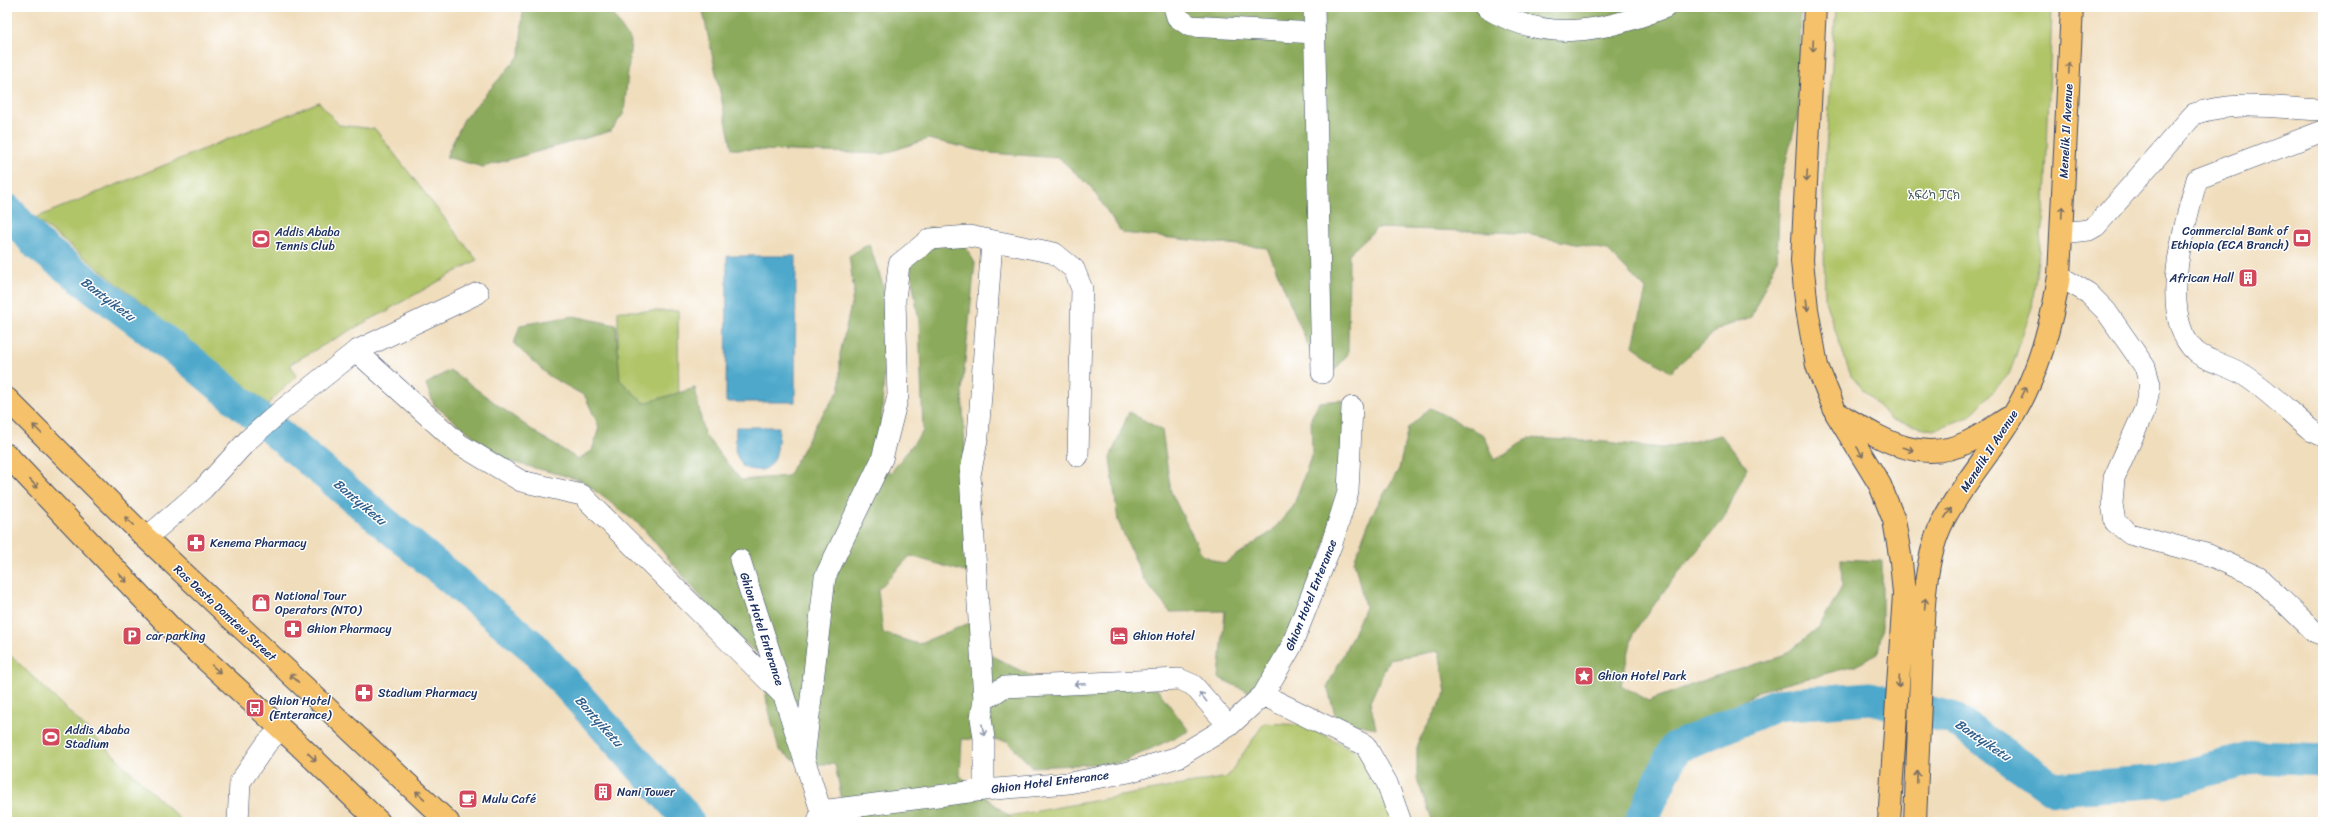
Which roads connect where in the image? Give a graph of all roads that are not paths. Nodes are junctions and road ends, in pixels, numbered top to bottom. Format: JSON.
{"nodes":[{"id":1,"x":1174,"y":7,"type":"edge"},
{"id":2,"x":1314,"y":7,"type":"edge"},
{"id":3,"x":1485,"y":7,"type":"edge"},
{"id":4,"x":1666,"y":7,"type":"edge"},
{"id":5,"x":1815,"y":7,"type":"edge"},
{"id":6,"x":2072,"y":7,"type":"edge"},
{"id":7,"x":1315,"y":33,"type":"junction"},
{"id":8,"x":2323,"y":110,"type":"edge"},
{"id":9,"x":2323,"y":131,"type":"edge"},
{"id":10,"x":2061,"y":233,"type":"junction"},
{"id":11,"x":992,"y":242,"type":"junction"},
{"id":12,"x":2059,"y":276,"type":"junction"},
{"id":13,"x":478,"y":294,"type":"dead end"},
{"id":14,"x":356,"y":351,"type":"junction"},
{"id":15,"x":1322,"y":373,"type":"dead end"},
{"id":16,"x":7,"y":399,"type":"edge"},
{"id":17,"x":1352,"y":407,"type":"dead end"},
{"id":18,"x":1836,"y":413,"type":"junction"},
{"id":19,"x":2014,"y":415,"type":"junction"},
{"id":20,"x":2323,"y":436,"type":"edge"},
{"id":21,"x":7,"y":455,"type":"edge"},
{"id":22,"x":1078,"y":456,"type":"dead end"},
{"id":23,"x":146,"y":538,"type":"junction"},
{"id":24,"x":740,"y":560,"type":"dead end"},
{"id":25,"x":2323,"y":635,"type":"edge"},
{"id":26,"x":1912,"y":643,"type":"junction"},
{"id":27,"x":783,"y":695,"type":"junction"},
{"id":28,"x":1263,"y":696,"type":"junction"},
{"id":29,"x":984,"y":700,"type":"junction"},
{"id":30,"x":1229,"y":726,"type":"junction"},
{"id":31,"x":281,"y":729,"type":"junction"},
{"id":32,"x":804,"y":759,"type":"junction"},
{"id":33,"x":984,"y":790,"type":"junction"},
{"id":34,"x":1889,"y":814,"type":"edge"},
{"id":35,"x":819,"y":817,"type":"edge"},
{"id":36,"x":1915,"y":819,"type":"edge"},
{"id":37,"x":238,"y":822,"type":"edge"},
{"id":38,"x":379,"y":822,"type":"edge"},
{"id":39,"x":448,"y":822,"type":"edge"},
{"id":40,"x":1400,"y":822,"type":"edge"}],
"edges":[{"from":1,"to":7,"type":"lane"},
{"from":2,"to":7,"type":"lane"},
{"from":3,"to":4,"type":"lane"},
{"from":5,"to":18,"type":"main road","name":"Menelik II Avenue","one_way":true},
{"from":10,"to":6,"type":"main road","name":"Menelik II Avenue","one_way":true},
{"from":7,"to":15,"type":"lane"},
{"from":8,"to":10,"type":"lane"},
{"from":9,"to":20,"type":"lane"},
{"from":10,"to":12,"type":"main road","name":"Menelik II Avenue"},
{"from":11,"to":22,"type":"lane"},
{"from":11,"to":29,"type":"lane"},
{"from":11,"to":32,"type":"lane"},
{"from":19,"to":12,"type":"main road","name":"Menelik II Avenue","one_way":true},
{"from":12,"to":25,"type":"lane"},
{"from":13,"to":14,"type":"lane"},
{"from":14,"to":23,"type":"lane"},
{"from":14,"to":27,"type":"lane"},
{"from":23,"to":16,"type":"main road","name":"Ras Desta Damtew Street","one_way":true},
{"from":17,"to":28,"type":"lane","name":"Ghion Hotel Enterance"},
{"from":18,"to":19,"type":"main road","one_way":true},
{"from":18,"to":26,"type":"main road","name":"Menelik II Avenue","one_way":true},
{"from":26,"to":19,"type":"main road","name":"Menelik II Avenue","one_way":true},
{"from":21,"to":31,"type":"main road","one_way":true},
{"from":39,"to":23,"type":"main road","name":"Ras Desta Damtew Street","one_way":true},
{"from":24,"to":27,"type":"lane","name":"Ghion Hotel Enterance"},
{"from":26,"to":34,"type":"main road","name":"Menelik II Avenue","one_way":true},
{"from":36,"to":26,"type":"main road","name":"Menelik II Avenue","one_way":true},
{"from":27,"to":32,"type":"lane","name":"Ghion Hotel Enterance"},
{"from":28,"to":30,"type":"lane","name":"Ghion Hotel Enterance"},
{"from":28,"to":40,"type":"lane"},
{"from":30,"to":29,"type":"lane","one_way":true},
{"from":29,"to":33,"type":"lane","one_way":true},
{"from":30,"to":33,"type":"lane","name":"Ghion Hotel Enterance"},
{"from":31,"to":37,"type":"lane"},
{"from":31,"to":38,"type":"main road","one_way":true},
{"from":32,"to":35,"type":"lane","name":"Ghion Hotel Enterance"},
{"from":33,"to":35,"type":"lane","name":"Ghion Hotel Enterance"}]}
